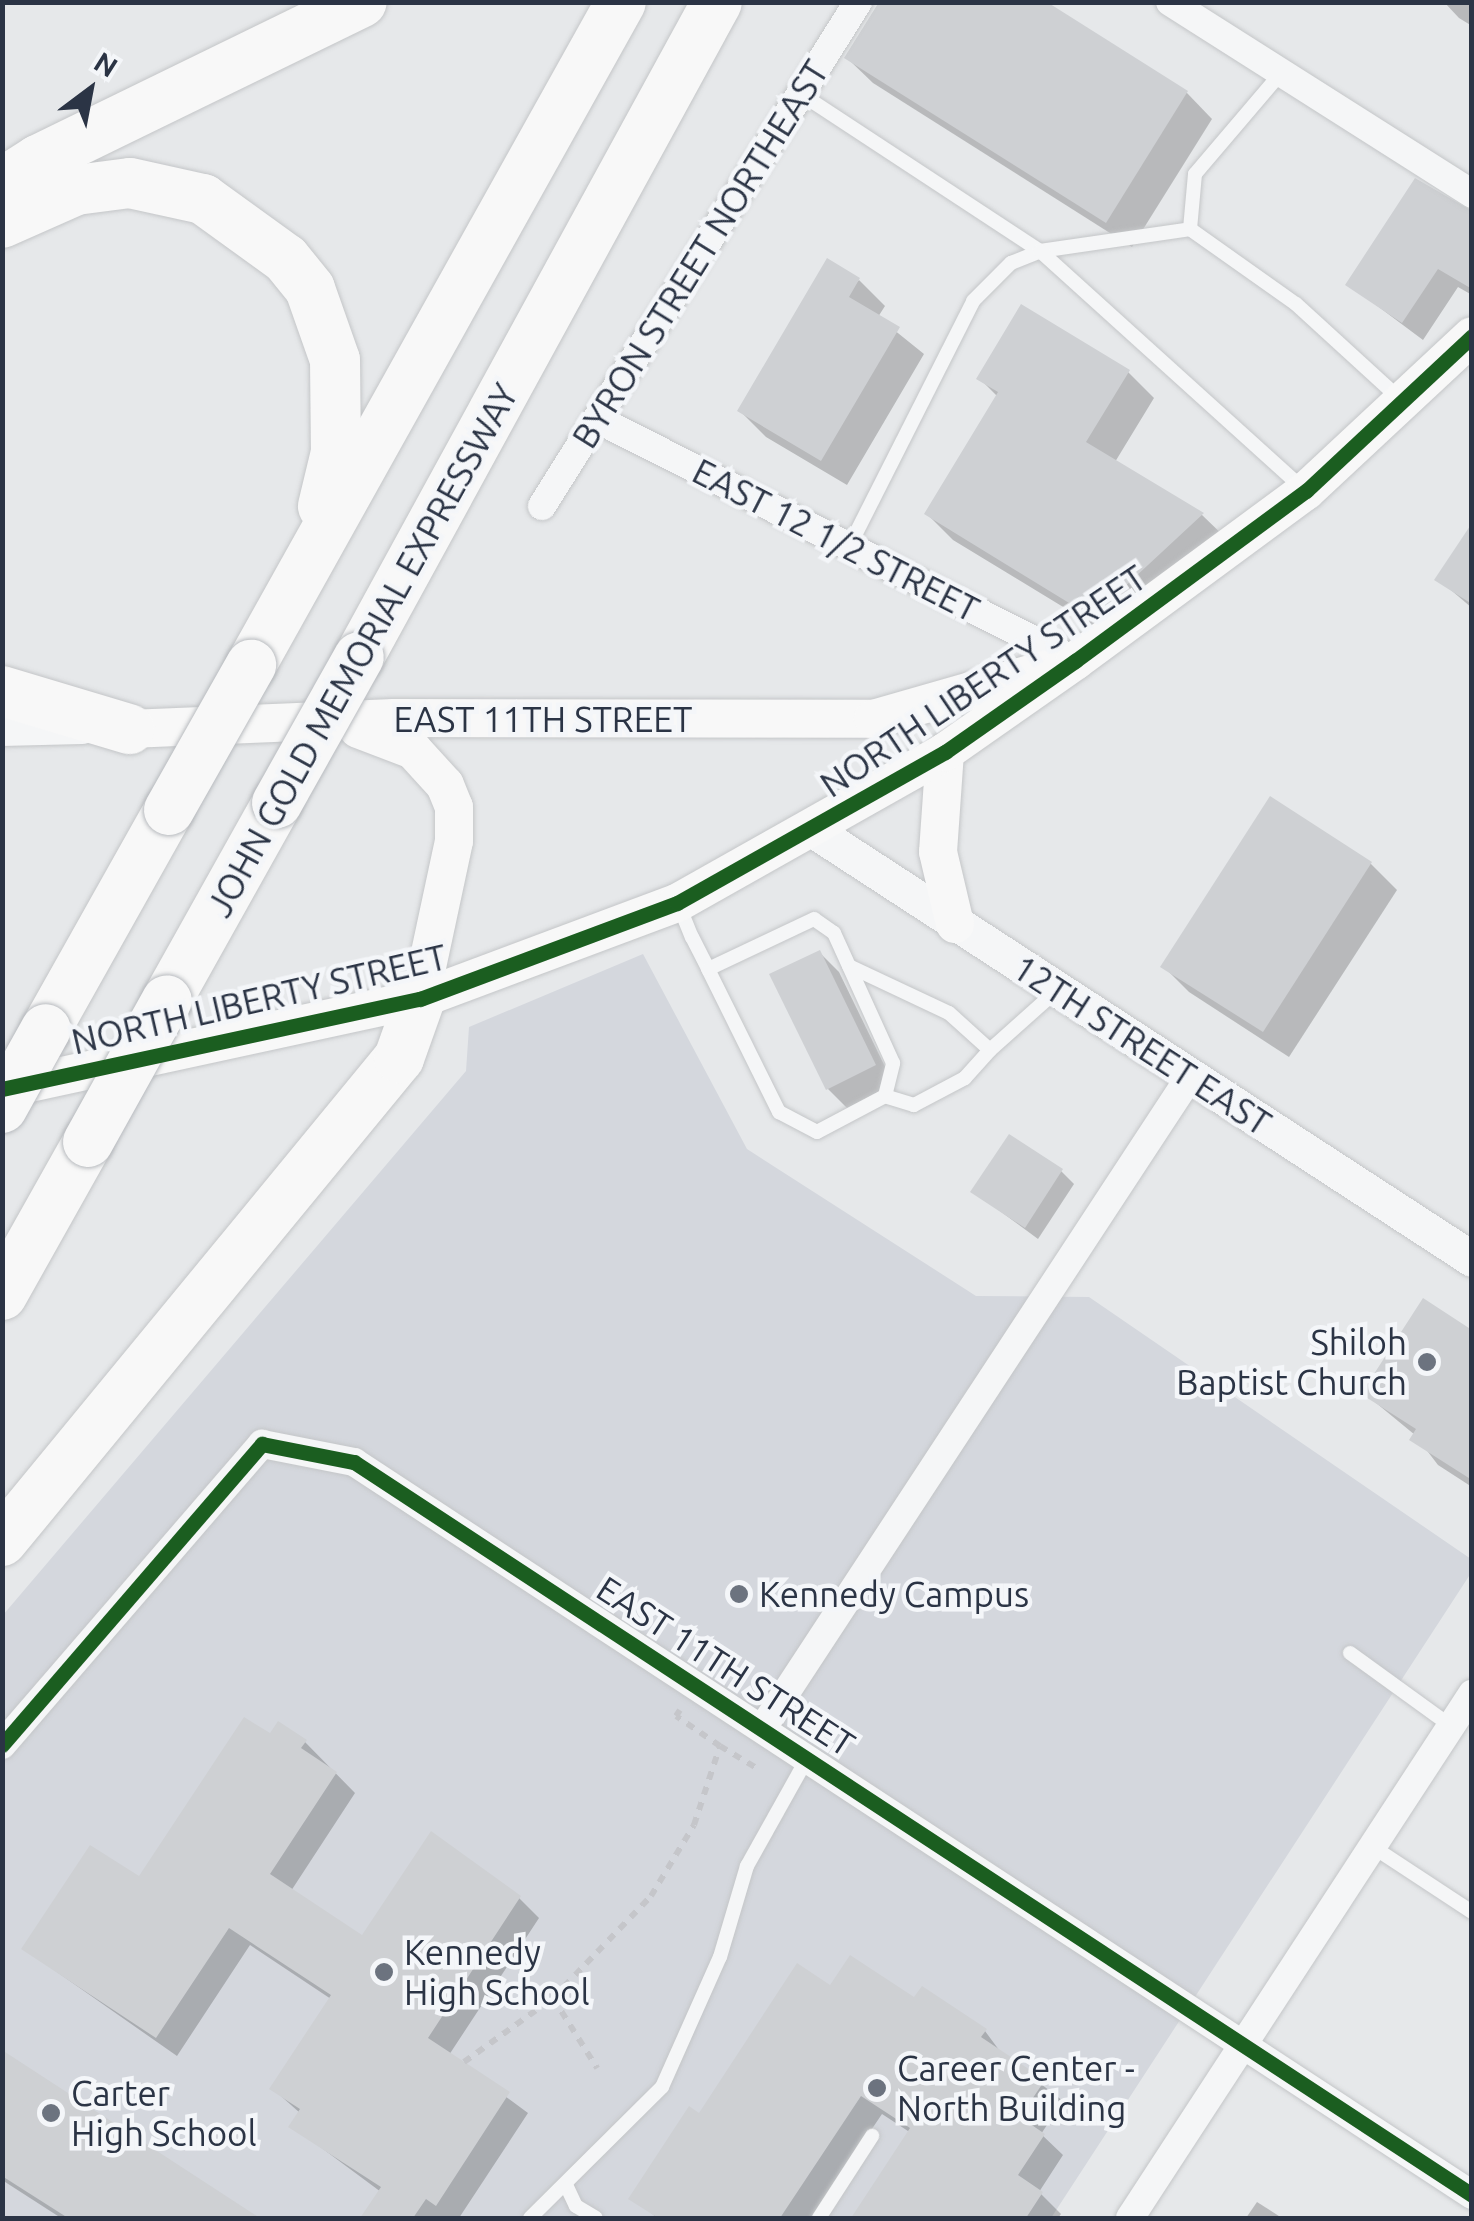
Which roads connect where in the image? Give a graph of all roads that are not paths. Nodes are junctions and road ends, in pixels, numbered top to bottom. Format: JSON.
{"nodes":[{"id":1,"x":362,"y":2,"type":"edge"},
{"id":2,"x":621,"y":2,"type":"edge"},
{"id":3,"x":717,"y":2,"type":"edge"},
{"id":4,"x":858,"y":2,"type":"edge"},
{"id":5,"x":1170,"y":2,"type":"edge"},
{"id":6,"x":1281,"y":73,"type":"junction"},
{"id":7,"x":800,"y":94,"type":"junction"},
{"id":8,"x":2,"y":183,"type":"edge"},
{"id":9,"x":1472,"y":194,"type":"edge"},
{"id":10,"x":2,"y":223,"type":"edge"},
{"id":11,"x":1190,"y":229,"type":"junction"},
{"id":12,"x":1040,"y":251,"type":"junction"},
{"id":13,"x":1472,"y":336,"type":"edge"},
{"id":14,"x":1402,"y":400,"type":"junction"},
{"id":15,"x":597,"y":419,"type":"junction"},
{"id":16,"x":1306,"y":491,"type":"junction"},
{"id":17,"x":542,"y":506,"type":"dead end"},
{"id":18,"x":850,"y":547,"type":"junction"},
{"id":19,"x":308,"y":562,"type":"junction"},
{"id":20,"x":1075,"y":661,"type":"junction"},
{"id":21,"x":2,"y":691,"type":"edge"},
{"id":22,"x":311,"y":722,"type":"junction"},
{"id":23,"x":129,"y":729,"type":"junction"},
{"id":24,"x":2,"y":732,"type":"edge"},
{"id":25,"x":944,"y":752,"type":"junction"},
{"id":26,"x":813,"y":830,"type":"junction"},
{"id":27,"x":678,"y":902,"type":"junction"},
{"id":28,"x":955,"y":924,"type":"junction"},
{"id":29,"x":849,"y":966,"type":"junction"},
{"id":30,"x":708,"y":969,"type":"junction"},
{"id":31,"x":1056,"y":990,"type":"junction"},
{"id":32,"x":420,"y":999,"type":"junction"},
{"id":33,"x":990,"y":1050,"type":"junction"},
{"id":34,"x":1190,"y":1078,"type":"junction"},
{"id":35,"x":2,"y":1089,"type":"edge"},
{"id":36,"x":886,"y":1096,"type":"junction"},
{"id":37,"x":2,"y":1108,"type":"edge"},
{"id":38,"x":1472,"y":1260,"type":"edge"},
{"id":39,"x":2,"y":1295,"type":"edge"},
{"id":40,"x":2,"y":1541,"type":"edge"},
{"id":41,"x":1350,"y":1654,"type":"dead end"},
{"id":42,"x":1472,"y":1694,"type":"edge"},
{"id":43,"x":764,"y":1726,"type":"junction"},
{"id":44,"x":1451,"y":1726,"type":"junction"},
{"id":45,"x":2,"y":1745,"type":"edge"},
{"id":46,"x":808,"y":1757,"type":"junction"},
{"id":47,"x":1373,"y":1846,"type":"junction"},
{"id":48,"x":1472,"y":1912,"type":"edge"},
{"id":49,"x":1246,"y":2043,"type":"junction"},
{"id":50,"x":872,"y":2136,"type":"dead end"},
{"id":51,"x":567,"y":2187,"type":"junction"},
{"id":52,"x":1472,"y":2195,"type":"edge"},
{"id":53,"x":530,"y":2218,"type":"edge"},
{"id":54,"x":596,"y":2218,"type":"edge"},
{"id":55,"x":819,"y":2218,"type":"edge"},
{"id":56,"x":1130,"y":2218,"type":"edge"}],
"edges":[{"from":1,"to":8,"type":"highway"},
{"from":2,"to":19,"type":"highway"},
{"from":3,"to":39,"type":"highway","name":"JOHN GOLD MEMORIAL EXPRESSWAY","bridge":true},
{"from":4,"to":7,"type":"street","name":"BYRON STREET NORTHEAST"},
{"from":5,"to":6,"type":"street"},
{"from":6,"to":9,"type":"street"},
{"from":6,"to":11,"type":"lane"},
{"from":7,"to":12,"type":"lane"},
{"from":7,"to":15,"type":"street","name":"BYRON STREET NORTHEAST"},
{"from":10,"to":19,"type":"highway"},
{"from":11,"to":12,"type":"lane"},
{"from":11,"to":14,"type":"lane"},
{"from":12,"to":16,"type":"lane"},
{"from":12,"to":18,"type":"lane"},
{"from":13,"to":14,"type":"main road","name":"NORTH LIBERTY STREET"},
{"from":14,"to":16,"type":"main road","name":"NORTH LIBERTY STREET"},
{"from":15,"to":17,"type":"street","name":"BYRON STREET NORTHEAST"},
{"from":15,"to":18,"type":"street","name":"EAST 12 1/2 STREET"},
{"from":16,"to":20,"type":"main road","name":"NORTH LIBERTY STREET"},
{"from":18,"to":20,"type":"street","name":"EAST 12 1/2 STREET"},
{"from":19,"to":37,"type":"highway","bridge":true},
{"from":20,"to":22,"type":"main road","name":"EAST 11TH STREET"},
{"from":20,"to":25,"type":"main road","name":"NORTH LIBERTY STREET"},
{"from":21,"to":23,"type":"highway"},
{"from":22,"to":23,"type":"main road","name":"EAST 11TH STREET"},
{"from":22,"to":32,"type":"main road"},
{"from":23,"to":24,"type":"street","name":"EAST 11TH STREET"},
{"from":25,"to":26,"type":"main road","name":"NORTH LIBERTY STREET"},
{"from":25,"to":28,"type":"main road"},
{"from":26,"to":27,"type":"main road","name":"NORTH LIBERTY STREET"},
{"from":26,"to":28,"type":"street","name":"12TH STREET EAST"},
{"from":27,"to":30,"type":"lane"},
{"from":27,"to":32,"type":"main road","name":"NORTH LIBERTY STREET"},
{"from":28,"to":31,"type":"street","name":"12TH STREET EAST"},
{"from":29,"to":30,"type":"lane"},
{"from":29,"to":33,"type":"lane"},
{"from":29,"to":36,"type":"lane"},
{"from":30,"to":36,"type":"lane"},
{"from":31,"to":33,"type":"lane"},
{"from":31,"to":34,"type":"street","name":"12TH STREET EAST"},
{"from":32,"to":35,"type":"main road","name":"NORTH LIBERTY STREET"},
{"from":32,"to":40,"type":"highway"},
{"from":33,"to":36,"type":"lane"},
{"from":34,"to":38,"type":"street","name":"12TH STREET EAST"},
{"from":34,"to":43,"type":"street"},
{"from":41,"to":44,"type":"lane"},
{"from":42,"to":44,"type":"street"},
{"from":43,"to":45,"type":"street","name":"EAST 11TH STREET"},
{"from":43,"to":46,"type":"street","name":"EAST 11TH STREET"},
{"from":44,"to":47,"type":"street"},
{"from":46,"to":49,"type":"street","name":"EAST 11TH STREET"},
{"from":46,"to":51,"type":"lane"},
{"from":47,"to":48,"type":"lane"},
{"from":47,"to":49,"type":"street"},
{"from":49,"to":52,"type":"street","name":"EAST 11TH STREET"},
{"from":49,"to":56,"type":"street"},
{"from":50,"to":55,"type":"lane"},
{"from":51,"to":53,"type":"lane"},
{"from":51,"to":54,"type":"lane"}]}
